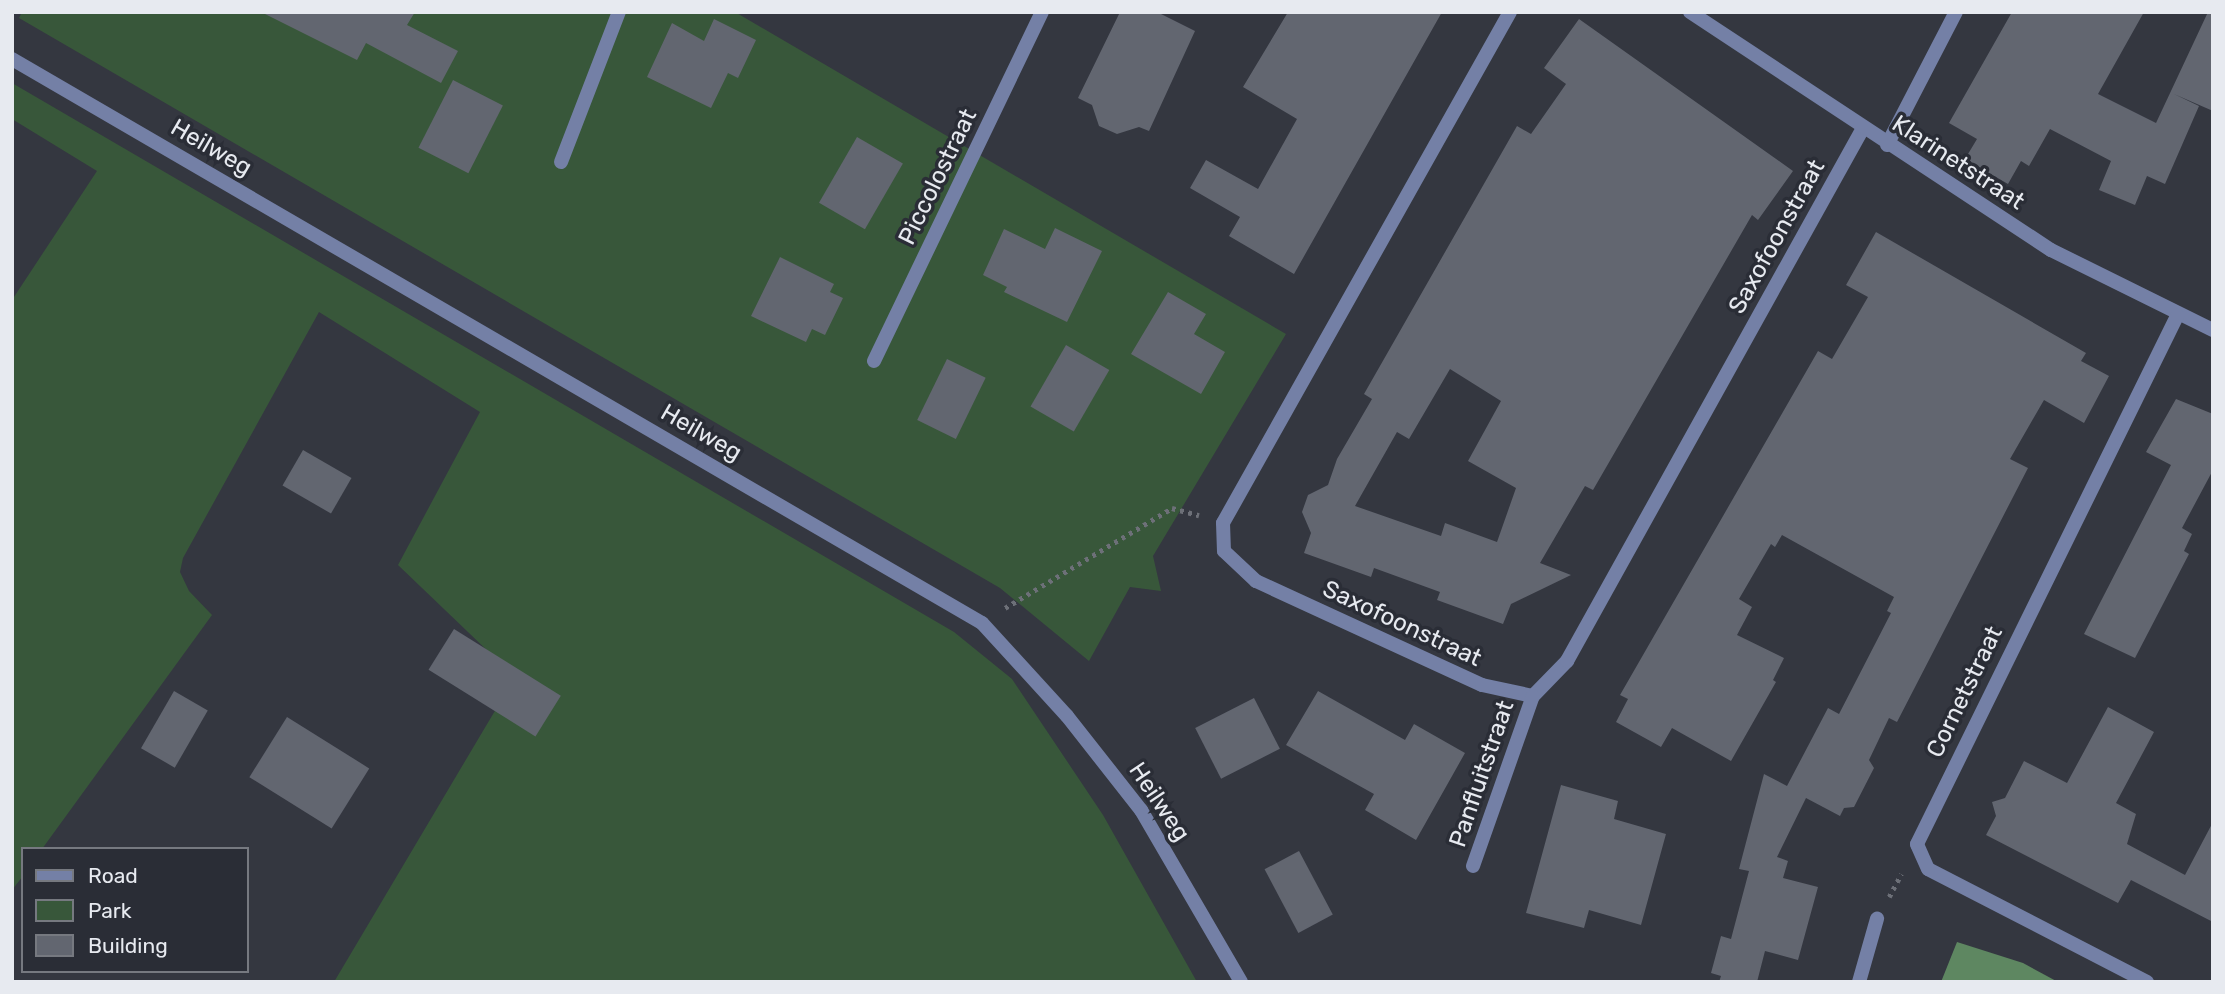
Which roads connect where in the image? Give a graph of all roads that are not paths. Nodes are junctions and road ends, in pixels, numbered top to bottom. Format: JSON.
{"nodes":[{"id":1,"x":619,"y":12,"type":"edge"},
{"id":2,"x":1042,"y":12,"type":"edge"},
{"id":3,"x":1510,"y":12,"type":"edge"},
{"id":4,"x":1690,"y":12,"type":"edge"},
{"id":5,"x":1956,"y":12,"type":"edge"},
{"id":6,"x":12,"y":58,"type":"edge"},
{"id":7,"x":1863,"y":128,"type":"junction"},
{"id":8,"x":1887,"y":145,"type":"junction"},
{"id":9,"x":561,"y":162,"type":"dead end"},
{"id":10,"x":2177,"y":316,"type":"junction"},
{"id":11,"x":2213,"y":330,"type":"edge"},
{"id":12,"x":874,"y":361,"type":"dead end"},
{"id":13,"x":1533,"y":696,"type":"junction"},
{"id":14,"x":1473,"y":866,"type":"dead end"},
{"id":15,"x":1877,"y":919,"type":"road end"},
{"id":16,"x":1241,"y":982,"type":"edge"},
{"id":17,"x":1859,"y":982,"type":"edge"},
{"id":18,"x":2147,"y":982,"type":"edge"}],
"edges":[{"from":1,"to":9,"type":"street"},
{"from":2,"to":12,"type":"street","name":"Piccolostraat"},
{"from":3,"to":13,"type":"street","name":"Saxofoonstraat"},
{"from":4,"to":7,"type":"street","name":"Klarinetstraat"},
{"from":5,"to":8,"type":"street"},
{"from":6,"to":16,"type":"street","name":"Heilweg"},
{"from":7,"to":8,"type":"street","name":"Klarinetstraat"},
{"from":7,"to":13,"type":"street","name":"Saxofoonstraat"},
{"from":8,"to":10,"type":"street","name":"Klarinetstraat"},
{"from":10,"to":11,"type":"street","name":"Klarinetstraat"},
{"from":10,"to":18,"type":"street","name":"Cornetstraat"},
{"from":13,"to":14,"type":"street","name":"Panfluitstraat"},
{"from":15,"to":17,"type":"street"}]}
